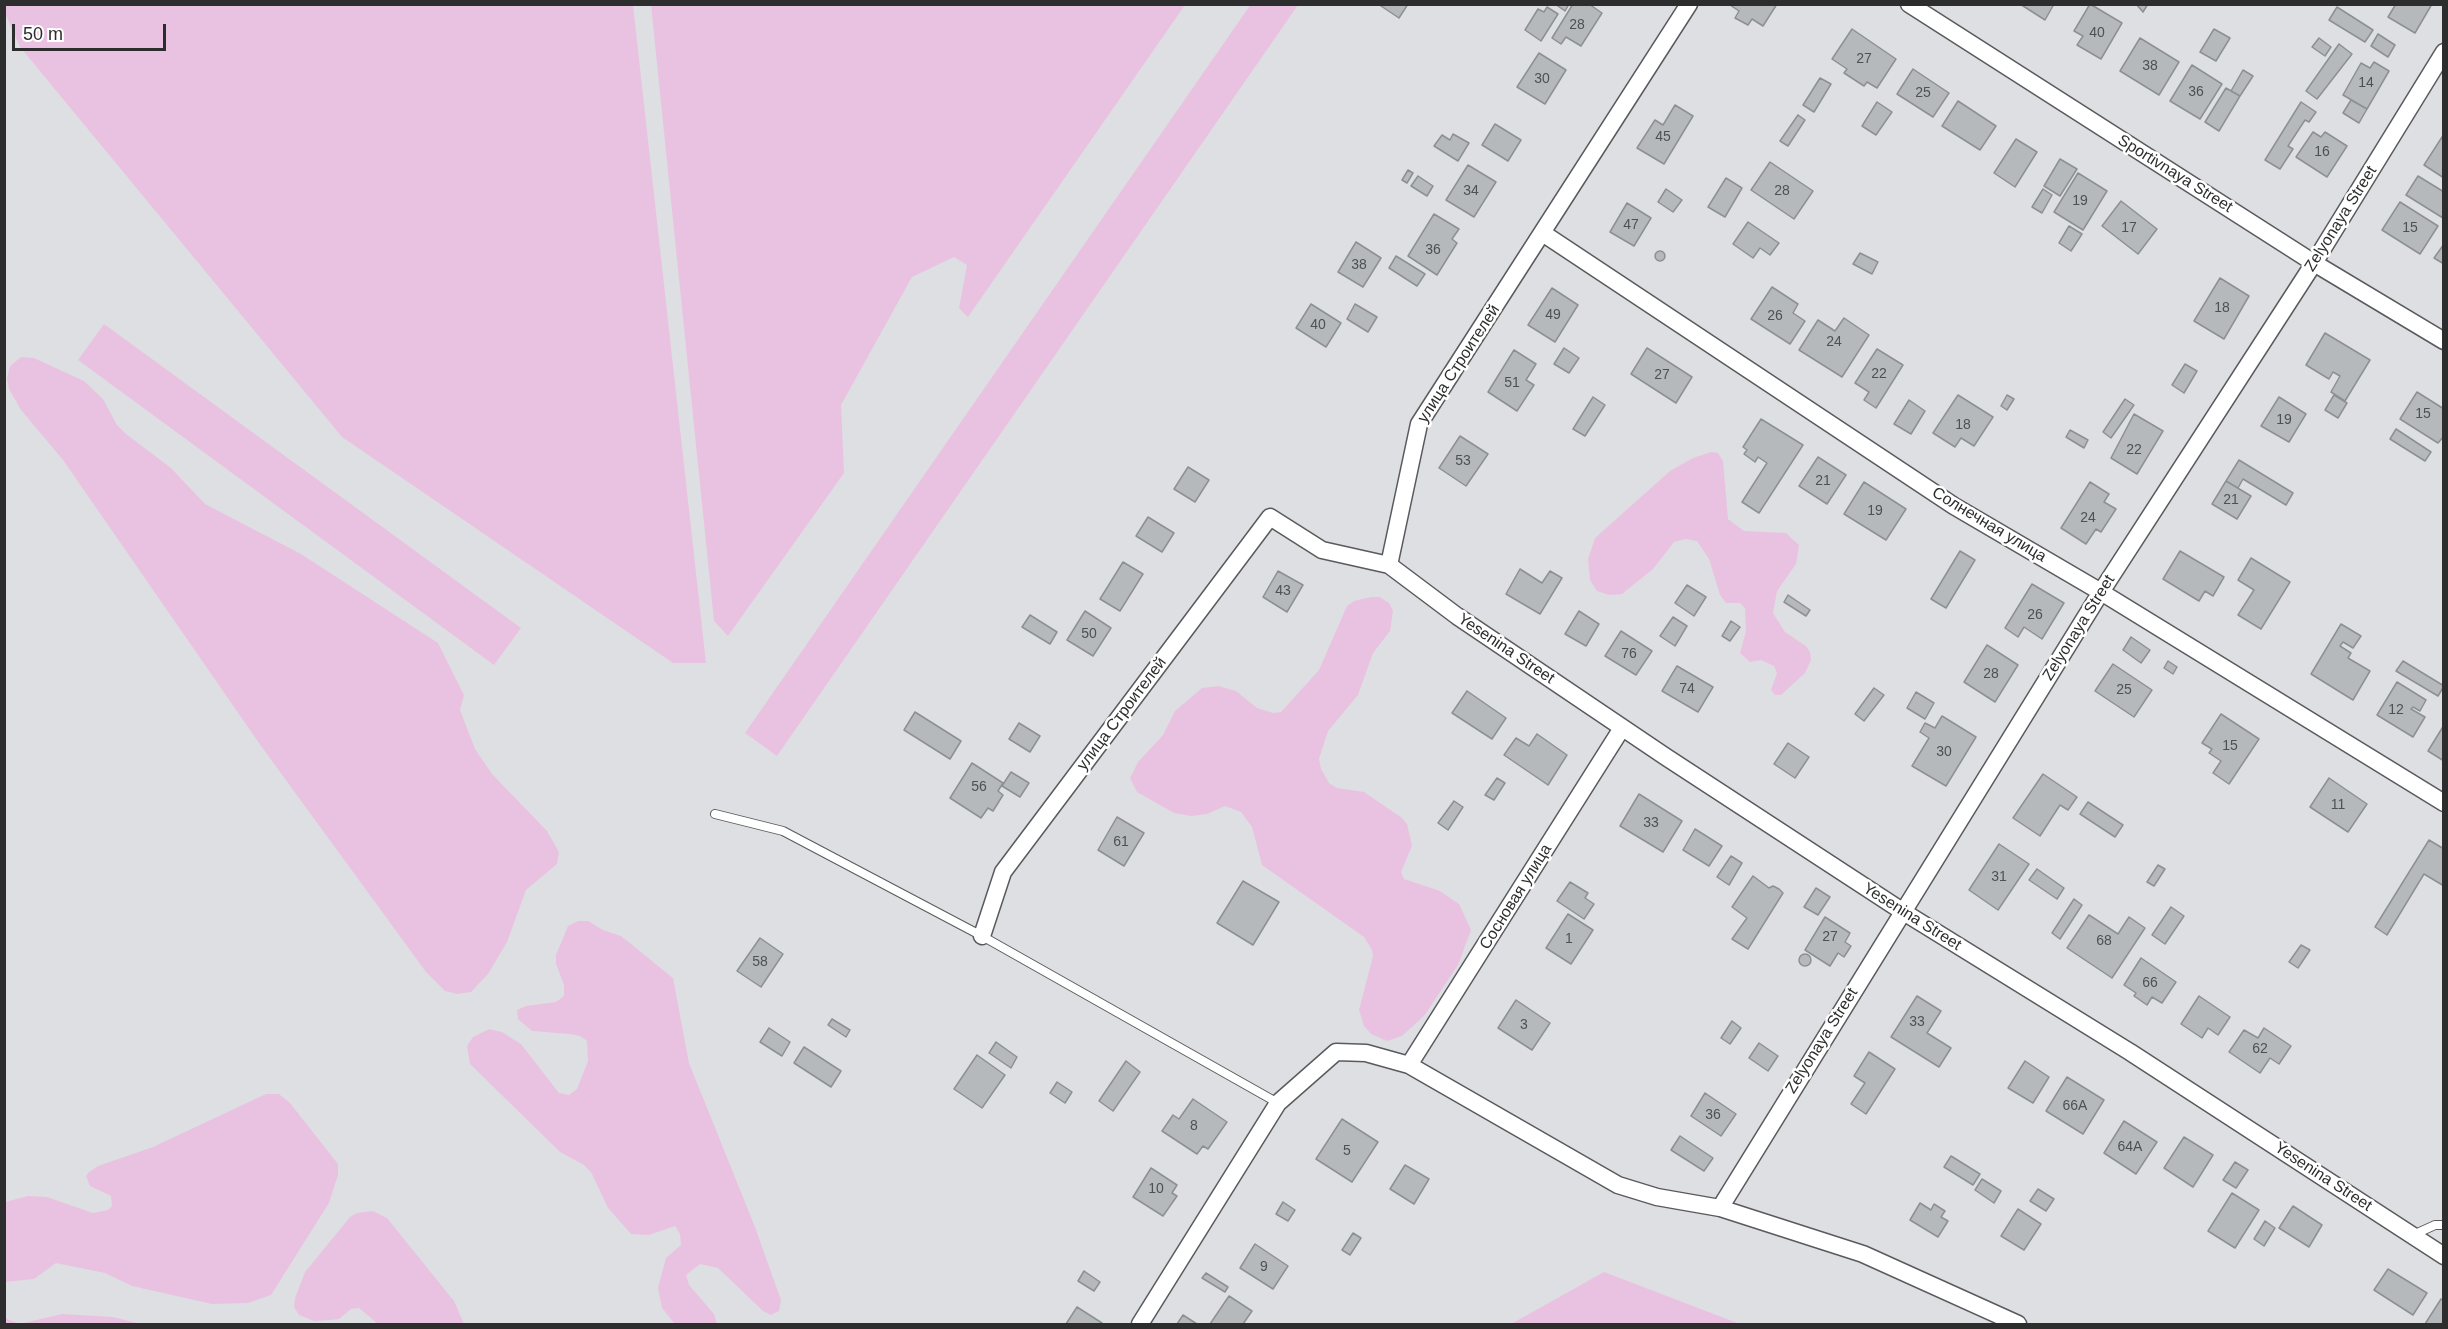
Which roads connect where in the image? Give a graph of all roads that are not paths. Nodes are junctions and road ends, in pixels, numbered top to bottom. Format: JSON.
{"nodes":[{"id":1,"x":1689,"y":4,"type":"edge"},
{"id":2,"x":1909,"y":4,"type":"edge"},
{"id":3,"x":2444,"y":52,"type":"edge"},
{"id":4,"x":1544,"y":234,"type":"junction"},
{"id":5,"x":2314,"y":263,"type":"junction"},
{"id":6,"x":2444,"y":341,"type":"edge"},
{"id":7,"x":1389,"y":565,"type":"junction"},
{"id":8,"x":2101,"y":592,"type":"junction"},
{"id":9,"x":1622,"y":728,"type":"junction"},
{"id":10,"x":2444,"y":803,"type":"edge"},
{"id":11,"x":715,"y":814,"type":"dead end"},
{"id":12,"x":1902,"y":911,"type":"junction"},
{"id":13,"x":982,"y":936,"type":"junction"},
{"id":14,"x":1409,"y":1065,"type":"junction"},
{"id":15,"x":1278,"y":1103,"type":"junction"},
{"id":16,"x":1720,"y":1208,"type":"junction"},
{"id":17,"x":2444,"y":1225,"type":"edge"},
{"id":18,"x":2413,"y":1235,"type":"junction"},
{"id":19,"x":2444,"y":1256,"type":"edge"},
{"id":20,"x":1140,"y":1324,"type":"edge"},
{"id":21,"x":2018,"y":1324,"type":"edge"}],
"edges":[{"from":1,"to":4,"type":"street","name":"улица Строителей"},
{"from":2,"to":5,"type":"street","name":"Sportivnaya Street"},
{"from":3,"to":5,"type":"street","name":"Zelyonaya Street"},
{"from":4,"to":7,"type":"street","name":"улица Строителей"},
{"from":4,"to":8,"type":"street","name":"Солнечная улица"},
{"from":5,"to":6,"type":"street","name":"Sportivnaya Street"},
{"from":5,"to":8,"type":"street","name":"Zelyonaya Street"},
{"from":7,"to":9,"type":"street","name":"Yesenina Street"},
{"from":7,"to":13,"type":"street","name":"улица Строителей"},
{"from":8,"to":10,"type":"street","name":"Солнечная улица"},
{"from":8,"to":12,"type":"street","name":"Zelyonaya Street"},
{"from":9,"to":12,"type":"street","name":"Yesenina Street"},
{"from":9,"to":14,"type":"street","name":"Сосновая улица"},
{"from":11,"to":13,"type":"lane"},
{"from":12,"to":16,"type":"street","name":"Zelyonaya Street"},
{"from":12,"to":18,"type":"street","name":"Yesenina Street"},
{"from":13,"to":15,"type":"lane"},
{"from":14,"to":15,"type":"street"},
{"from":14,"to":16,"type":"street"},
{"from":15,"to":20,"type":"street"},
{"from":16,"to":21,"type":"street"},
{"from":17,"to":18,"type":"lane"},
{"from":18,"to":19,"type":"street","name":"Yesenina Street"}]}
